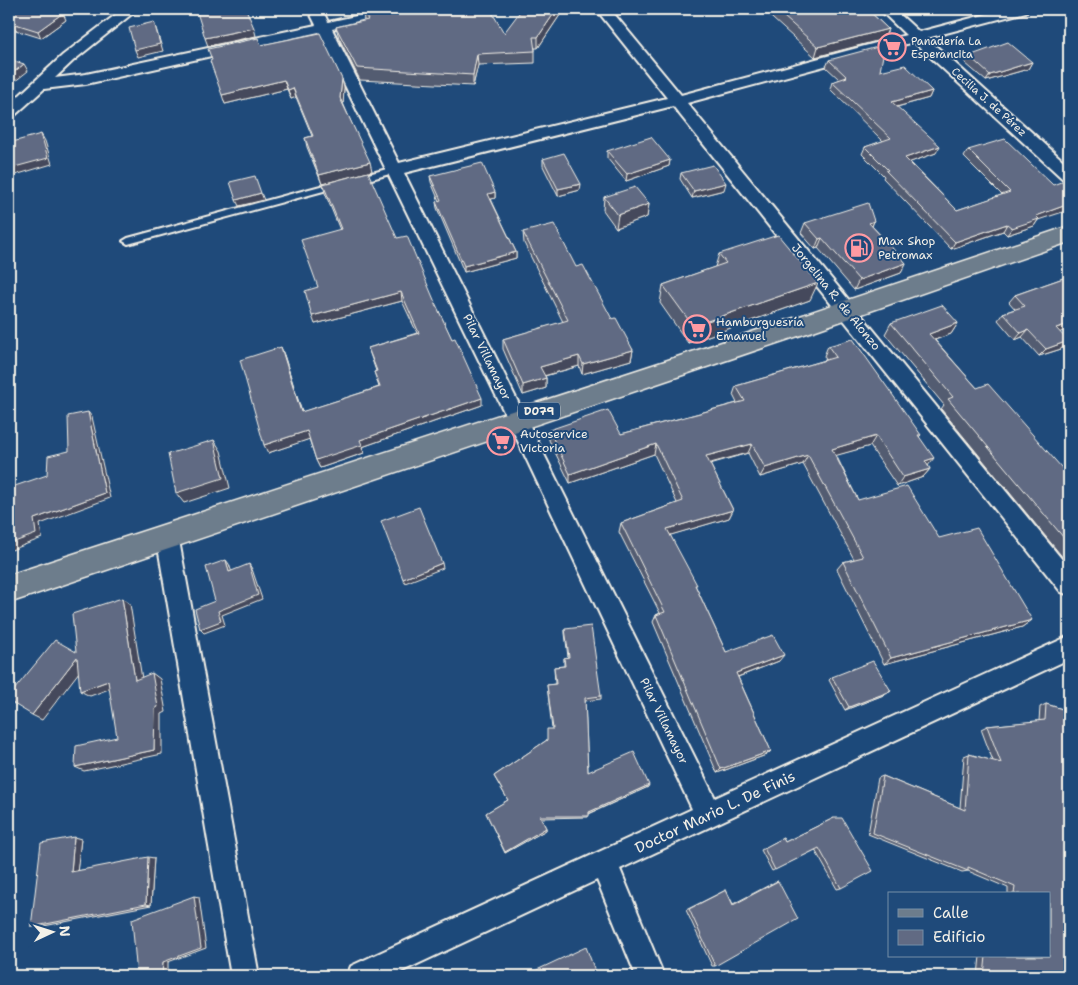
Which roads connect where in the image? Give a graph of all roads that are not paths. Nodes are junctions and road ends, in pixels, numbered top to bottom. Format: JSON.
{"nodes":[{"id":1,"x":131,"y":9,"type":"edge"},
{"id":2,"x":315,"y":9,"type":"edge"},
{"id":3,"x":406,"y":9,"type":"edge"},
{"id":4,"x":603,"y":9,"type":"edge"},
{"id":5,"x":886,"y":9,"type":"edge"},
{"id":6,"x":1021,"y":9,"type":"edge"},
{"id":7,"x":323,"y":27,"type":"junction"},
{"id":8,"x":918,"y":37,"type":"junction"},
{"id":9,"x":38,"y":85,"type":"junction"},
{"id":10,"x":676,"y":101,"type":"junction"},
{"id":11,"x":9,"y":113,"type":"edge"},
{"id":12,"x":394,"y":170,"type":"junction"},
{"id":13,"x":1069,"y":175,"type":"edge"},
{"id":14,"x":1069,"y":234,"type":"edge"},
{"id":15,"x":128,"y":241,"type":"dead end"},
{"id":16,"x":848,"y":311,"type":"junction"},
{"id":17,"x":517,"y":418,"type":"junction"},
{"id":18,"x":167,"y":535,"type":"junction"},
{"id":19,"x":1069,"y":585,"type":"edge"},
{"id":20,"x":9,"y":589,"type":"edge"},
{"id":21,"x":1069,"y":647,"type":"edge"},
{"id":22,"x":709,"y":814,"type":"junction"},
{"id":23,"x":604,"y":863,"type":"junction"},
{"id":24,"x":245,"y":976,"type":"edge"},
{"id":25,"x":361,"y":976,"type":"edge"},
{"id":26,"x":650,"y":976,"type":"edge"}],
"edges":[{"from":1,"to":9,"type":"street"},
{"from":2,"to":7,"type":"street","name":"Pilar Villamayor"},
{"from":3,"to":7,"type":"street"},
{"from":4,"to":10,"type":"street","name":"Jorgelina R. de Alonzo"},
{"from":5,"to":8,"type":"street","name":"Cecilia J. de Pérez"},
{"from":6,"to":8,"type":"street"},
{"from":7,"to":9,"type":"street"},
{"from":7,"to":12,"type":"street","name":"Pilar Villamayor"},
{"from":8,"to":10,"type":"street"},
{"from":8,"to":13,"type":"street","name":"Cecilia J. de Pérez"},
{"from":9,"to":11,"type":"street"},
{"from":10,"to":12,"type":"street"},
{"from":10,"to":16,"type":"street","name":"Jorgelina R. de Alonzo"},
{"from":12,"to":15,"type":"lane"},
{"from":12,"to":17,"type":"street","name":"Pilar Villamayor"},
{"from":14,"to":16,"type":"main road","number":"D079"},
{"from":16,"to":17,"type":"main road","number":"D079"},
{"from":16,"to":19,"type":"street","name":"Jorgelina R. de Alonzo"},
{"from":17,"to":18,"type":"main road","number":"D079"},
{"from":17,"to":22,"type":"street","name":"Pilar Villamayor"},
{"from":18,"to":20,"type":"main road","number":"D079"},
{"from":18,"to":24,"type":"street"},
{"from":21,"to":22,"type":"street","name":"Doctor Mario L. De Finis"},
{"from":22,"to":23,"type":"street","name":"Doctor Mario L. De Finis"},
{"from":23,"to":25,"type":"street","name":"Doctor Mario L. De Finis"},
{"from":23,"to":26,"type":"street"}]}
